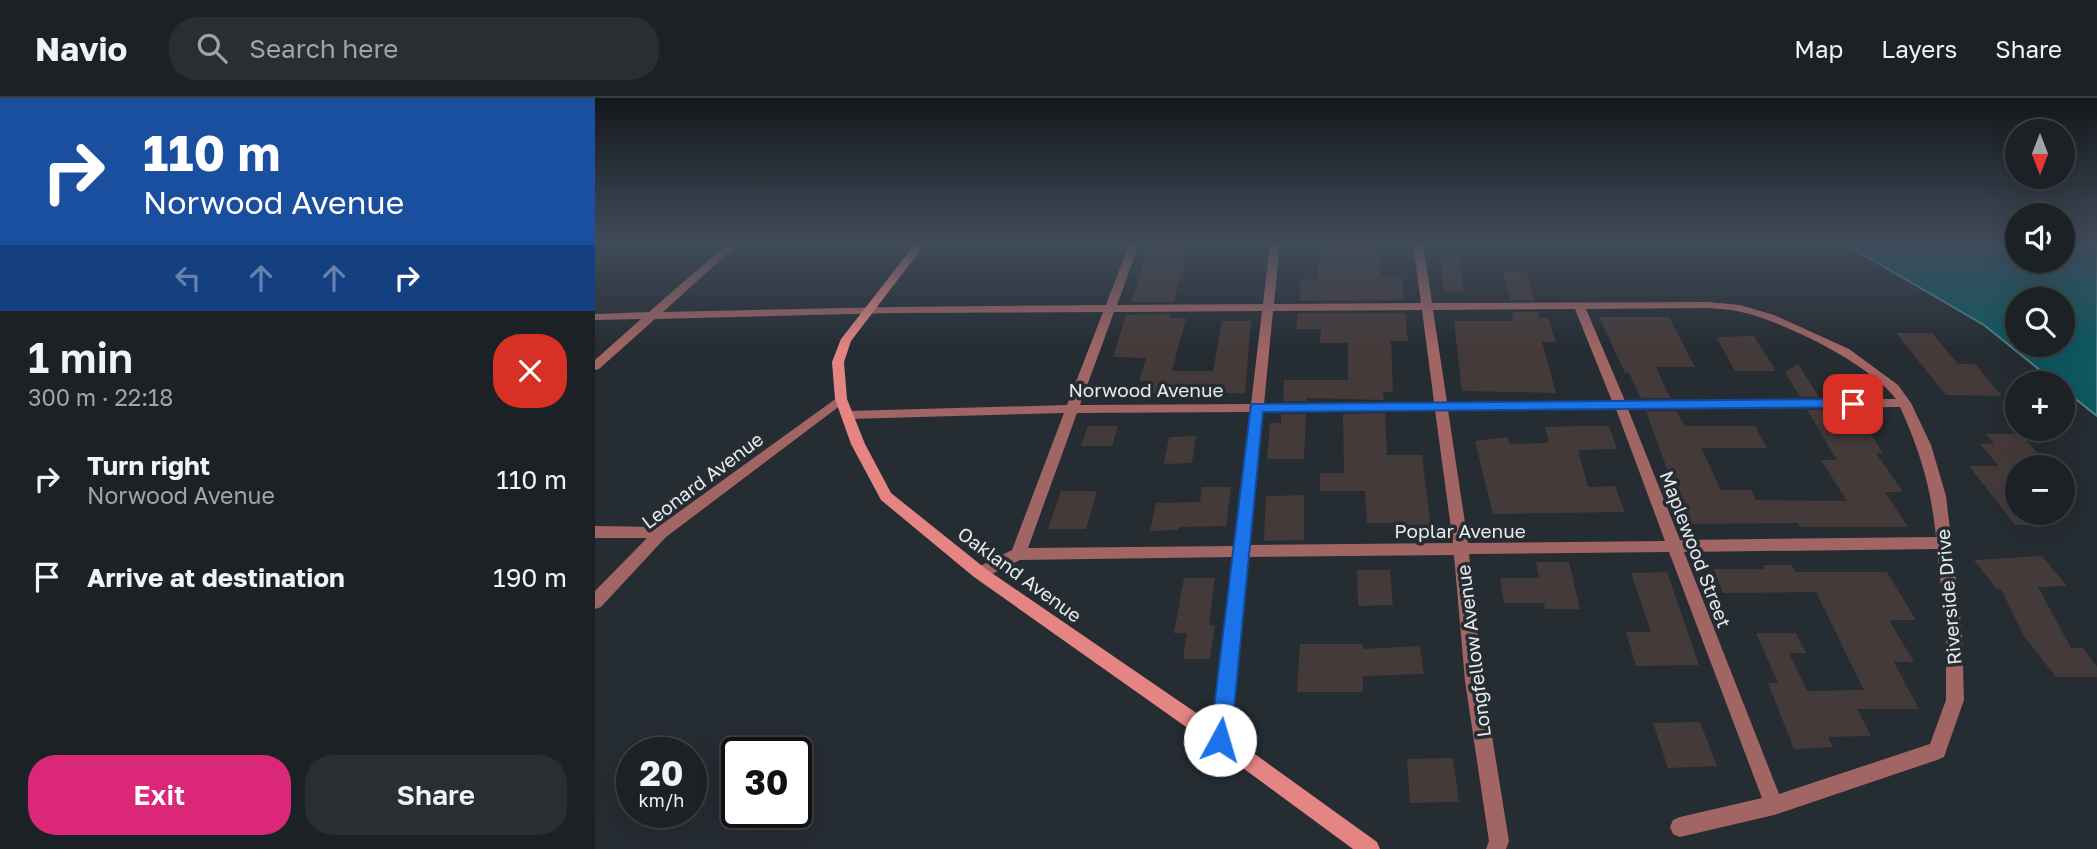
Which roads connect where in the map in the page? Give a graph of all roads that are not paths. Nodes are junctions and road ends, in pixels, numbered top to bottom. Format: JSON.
{"nodes":[{"id":1,"x":693,"y":279,"type":"edge"},
{"id":2,"x":893,"y":279,"type":"edge"},
{"id":3,"x":1121,"y":279,"type":"edge"},
{"id":4,"x":1271,"y":279,"type":"edge"},
{"id":5,"x":1423,"y":279,"type":"edge"},
{"id":6,"x":1426,"y":306,"type":"junction"},
{"id":7,"x":1267,"y":307,"type":"junction"},
{"id":8,"x":1580,"y":307,"type":"junction"},
{"id":9,"x":1111,"y":308,"type":"junction"},
{"id":10,"x":869,"y":310,"type":"junction"},
{"id":11,"x":595,"y":317,"type":"edge"},
{"id":12,"x":650,"y":317,"type":"junction"},
{"id":13,"x":595,"y":366,"type":"edge"},
{"id":14,"x":841,"y":399,"type":"junction"},
{"id":15,"x":1905,"y":403,"type":"junction"},
{"id":16,"x":1620,"y":404,"type":"junction"},
{"id":17,"x":1441,"y":407,"type":"junction"},
{"id":18,"x":1256,"y":408,"type":"junction"},
{"id":19,"x":1074,"y":409,"type":"junction"},
{"id":20,"x":849,"y":415,"type":"junction"},
{"id":21,"x":595,"y":532,"type":"edge"},
{"id":22,"x":661,"y":533,"type":"junction"},
{"id":23,"x":1944,"y":544,"type":"junction"},
{"id":24,"x":1461,"y":548,"type":"junction"},
{"id":25,"x":1674,"y":548,"type":"junction"},
{"id":26,"x":1242,"y":552,"type":"junction"},
{"id":27,"x":1018,"y":554,"type":"junction"},
{"id":28,"x":980,"y":573,"type":"junction"},
{"id":29,"x":595,"y":602,"type":"edge"},
{"id":30,"x":1220,"y":740,"type":"junction"},
{"id":31,"x":1774,"y":805,"type":"junction"},
{"id":32,"x":1680,"y":827,"type":"dead end"},
{"id":33,"x":1370,"y":849,"type":"edge"},
{"id":34,"x":1496,"y":849,"type":"edge"}],
"edges":[{"from":1,"to":12,"type":"street"},
{"from":2,"to":10,"type":"street","name":"Oakland Avenue"},
{"from":3,"to":9,"type":"street"},
{"from":4,"to":7,"type":"street"},
{"from":5,"to":6,"type":"street","name":"Longfellow Avenue"},
{"from":6,"to":7,"type":"street","name":"Riverside Drive"},
{"from":6,"to":8,"type":"street","name":"Riverside Drive"},
{"from":6,"to":17,"type":"street","name":"Longfellow Avenue"},
{"from":7,"to":9,"type":"street","name":"Riverside Drive"},
{"from":7,"to":18,"type":"street"},
{"from":8,"to":15,"type":"street","name":"Riverside Drive"},
{"from":8,"to":16,"type":"street","name":"Maplewood Street"},
{"from":9,"to":10,"type":"street","name":"Riverside Drive"},
{"from":9,"to":19,"type":"street"},
{"from":10,"to":12,"type":"street","name":"Riverside Drive"},
{"from":10,"to":14,"type":"street","name":"Oakland Avenue"},
{"from":11,"to":12,"type":"street","name":"Riverside Drive"},
{"from":12,"to":13,"type":"street"},
{"from":14,"to":20,"type":"street","name":"Oakland Avenue"},
{"from":14,"to":22,"type":"street","name":"Leonard Avenue"},
{"from":15,"to":16,"type":"street","name":"Norwood Avenue"},
{"from":15,"to":23,"type":"street","name":"Riverside Drive"},
{"from":16,"to":17,"type":"street","name":"Norwood Avenue"},
{"from":16,"to":25,"type":"street","name":"Maplewood Street"},
{"from":17,"to":18,"type":"street","name":"Norwood Avenue"},
{"from":17,"to":24,"type":"street","name":"Longfellow Avenue"},
{"from":18,"to":19,"type":"street","name":"Norwood Avenue"},
{"from":18,"to":26,"type":"street"},
{"from":19,"to":20,"type":"street","name":"Norwood Avenue"},
{"from":19,"to":27,"type":"street"},
{"from":20,"to":28,"type":"street","name":"Oakland Avenue"},
{"from":21,"to":22,"type":"street"},
{"from":22,"to":29,"type":"street","name":"Leonard Avenue"},
{"from":23,"to":25,"type":"street","name":"Poplar Avenue"},
{"from":23,"to":31,"type":"street","name":"Riverside Drive"},
{"from":24,"to":25,"type":"street","name":"Poplar Avenue"},
{"from":24,"to":26,"type":"street","name":"Poplar Avenue"},
{"from":24,"to":34,"type":"street","name":"Longfellow Avenue"},
{"from":25,"to":31,"type":"street","name":"Maplewood Street"},
{"from":26,"to":27,"type":"street","name":"Poplar Avenue"},
{"from":26,"to":30,"type":"street"},
{"from":27,"to":28,"type":"street","name":"Poplar Avenue"},
{"from":28,"to":30,"type":"street","name":"Oakland Avenue"},
{"from":30,"to":33,"type":"street","name":"Oakland Avenue"},
{"from":31,"to":32,"type":"street","name":"Riverside Drive"}]}
